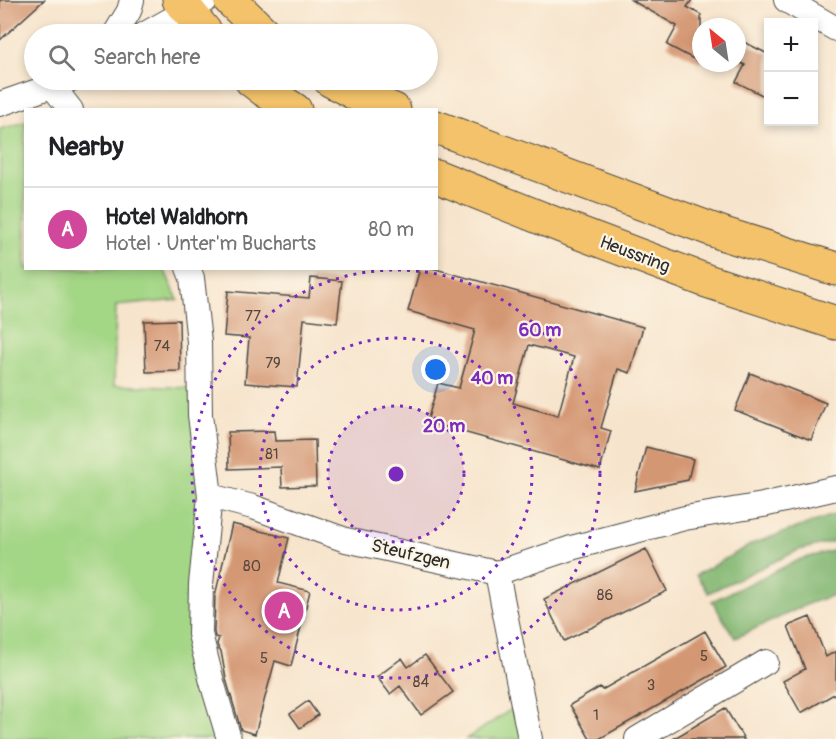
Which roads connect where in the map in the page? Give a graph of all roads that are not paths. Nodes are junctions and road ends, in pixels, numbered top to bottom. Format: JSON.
{"nodes":[{"id":1,"x":132,"y":0,"type":"edge"},
{"id":2,"x":230,"y":0,"type":"edge"},
{"id":3,"x":786,"y":0,"type":"edge"},
{"id":4,"x":194,"y":12,"type":"edge"},
{"id":5,"x":121,"y":24,"type":"edge"},
{"id":6,"x":167,"y":24,"type":"edge"},
{"id":7,"x":255,"y":24,"type":"edge"},
{"id":8,"x":836,"y":29,"type":"edge"},
{"id":9,"x":41,"y":90,"type":"edge"},
{"id":10,"x":64,"y":90,"type":"edge"},
{"id":11,"x":264,"y":90,"type":"edge"},
{"id":12,"x":349,"y":90,"type":"edge"},
{"id":13,"x":0,"y":104,"type":"edge"},
{"id":14,"x":70,"y":108,"type":"edge"},
{"id":15,"x":292,"y":108,"type":"edge"},
{"id":16,"x":389,"y":108,"type":"edge"},
{"id":17,"x":438,"y":128,"type":"edge"},
{"id":18,"x":438,"y":177,"type":"edge"},
{"id":19,"x":836,"y":269,"type":"edge"},
{"id":20,"x":189,"y":270,"type":"edge"},
{"id":21,"x":836,"y":323,"type":"edge"},
{"id":22,"x":836,"y":488,"type":"edge"},
{"id":23,"x":210,"y":496,"type":"junction"},
{"id":24,"x":497,"y":573,"type":"junction"},
{"id":25,"x":766,"y":662,"type":"dead end"},
{"id":26,"x":230,"y":739,"type":"edge"},
{"id":27,"x":530,"y":739,"type":"edge"},
{"id":28,"x":637,"y":739,"type":"edge"}],
"edges":[{"from":1,"to":5,"type":"street"},
{"from":2,"to":7,"type":"main road"},
{"from":3,"to":8,"type":"street"},
{"from":4,"to":6,"type":"street"},
{"from":9,"to":13,"type":"street"},
{"from":10,"to":14,"type":"street"},
{"from":11,"to":15,"type":"main road"},
{"from":12,"to":16,"type":"main road"},
{"from":17,"to":19,"type":"main road"},
{"from":18,"to":21,"type":"main road","name":"Heussring"},
{"from":20,"to":23,"type":"street"},
{"from":22,"to":24,"type":"street","name":"Steufzgen"},
{"from":23,"to":24,"type":"street","name":"Steufzgen"},
{"from":23,"to":26,"type":"street"},
{"from":24,"to":27,"type":"street"},
{"from":25,"to":28,"type":"street"}]}
